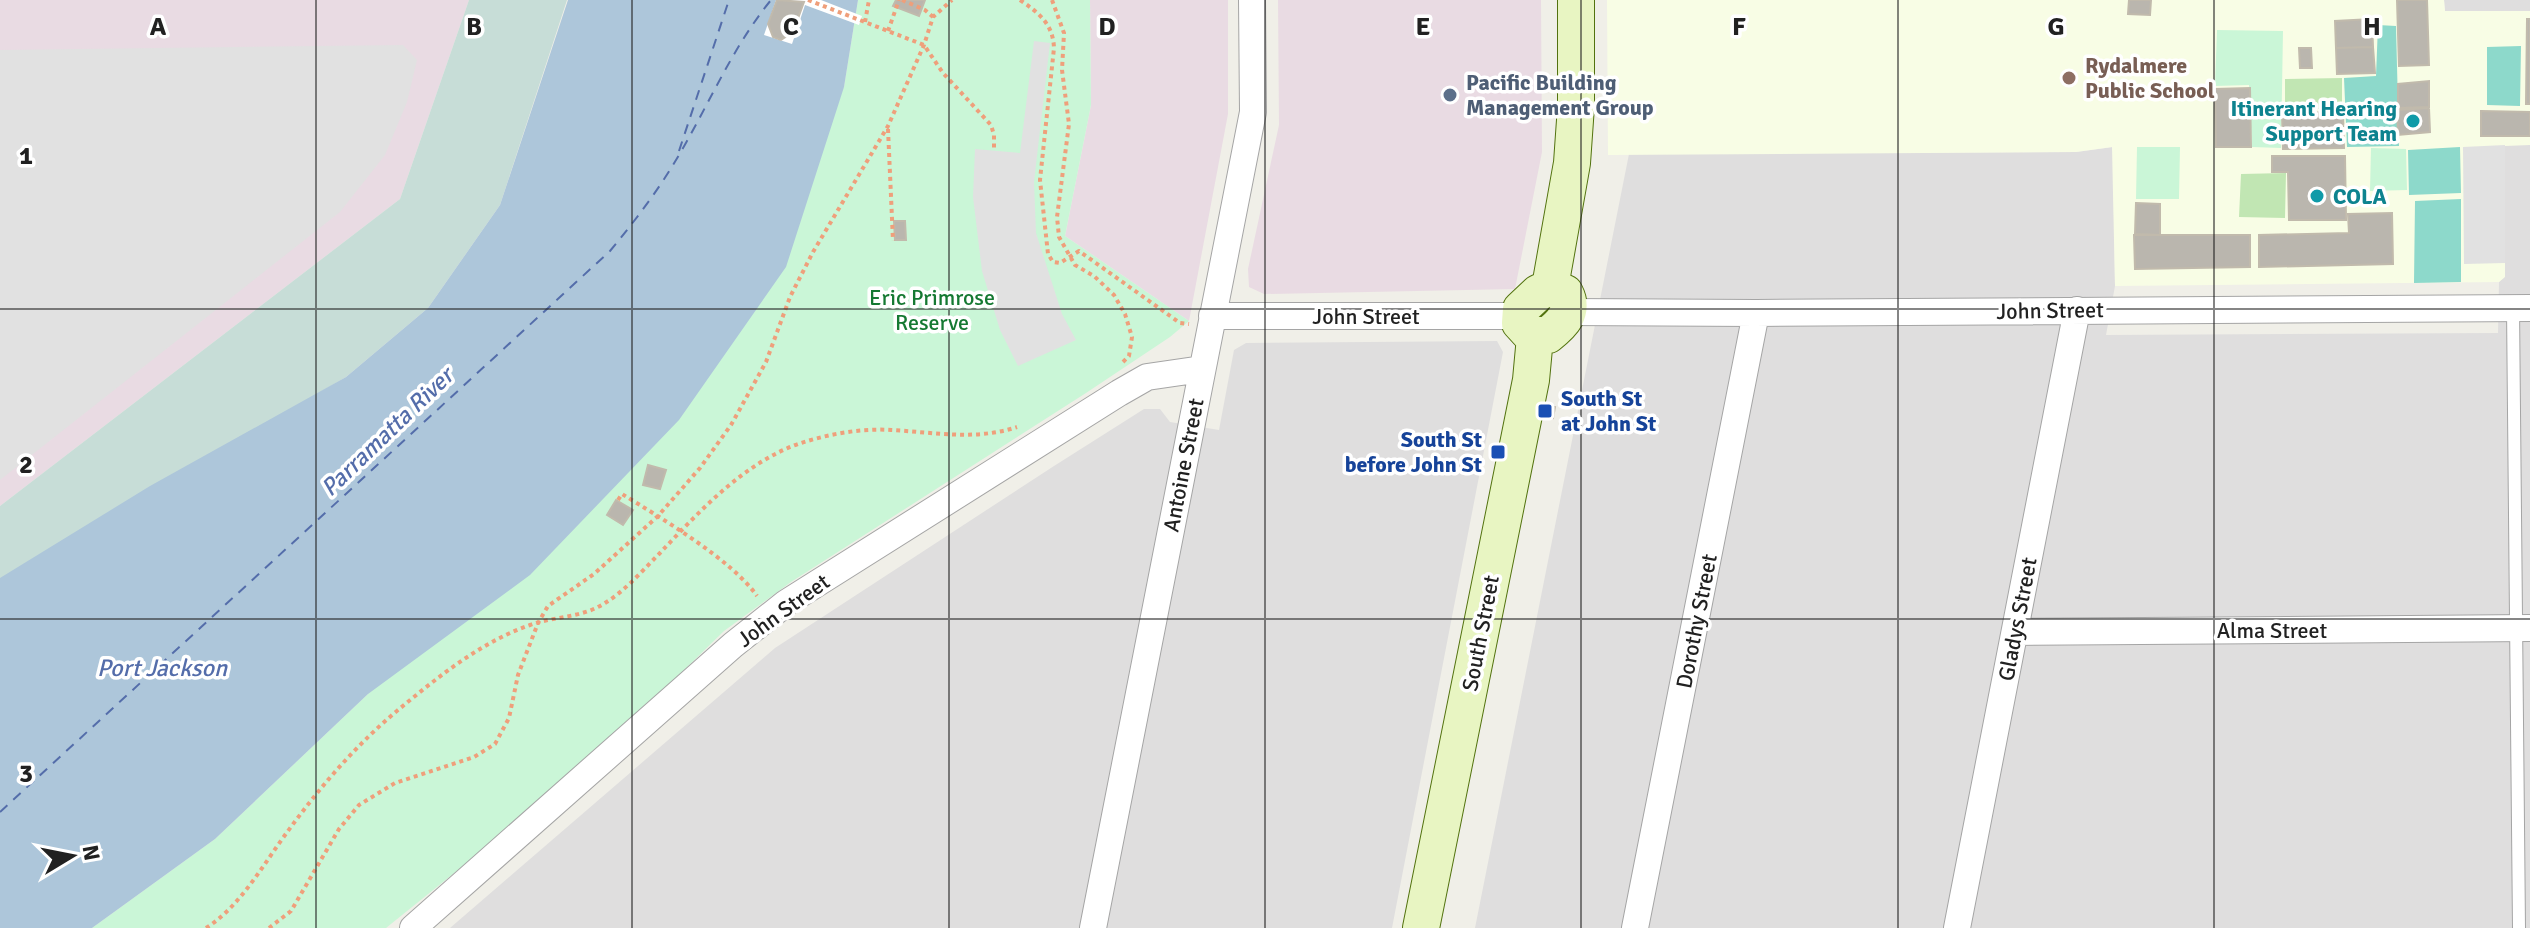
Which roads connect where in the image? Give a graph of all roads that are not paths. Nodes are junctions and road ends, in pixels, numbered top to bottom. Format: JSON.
{"nodes":[{"id":1,"x":1252,"y":0,"type":"edge"},
{"id":2,"x":1576,"y":0,"type":"edge"},
{"id":3,"x":1559,"y":299,"type":"junction"},
{"id":4,"x":2522,"y":308,"type":"edge"},
{"id":5,"x":2077,"y":310,"type":"junction"},
{"id":6,"x":1756,"y":313,"type":"junction"},
{"id":7,"x":1204,"y":316,"type":"junction"},
{"id":8,"x":1527,"y":326,"type":"junction"},
{"id":9,"x":1202,"y":369,"type":"junction"},
{"id":10,"x":2523,"y":628,"type":"edge"},
{"id":11,"x":2015,"y":632,"type":"junction"},
{"id":12,"x":413,"y":928,"type":"edge"},
{"id":13,"x":1093,"y":928,"type":"edge"},
{"id":14,"x":1421,"y":928,"type":"edge"},
{"id":15,"x":1635,"y":928,"type":"edge"},
{"id":16,"x":1957,"y":928,"type":"edge"},
{"id":17,"x":2519,"y":928,"type":"edge"}],
"edges":[{"from":1,"to":7,"type":"street","name":"Antoine Street"},
{"from":2,"to":3,"type":"street"},
{"from":3,"to":6,"type":"street","name":"John Street"},
{"from":3,"to":8,"type":"street"},
{"from":4,"to":5,"type":"street","name":"John Street"},
{"from":4,"to":10,"type":"lane"},
{"from":5,"to":6,"type":"street","name":"John Street"},
{"from":5,"to":11,"type":"street","name":"Gladys Street"},
{"from":6,"to":15,"type":"street","name":"Dorothy Street"},
{"from":7,"to":8,"type":"street","name":"John Street"},
{"from":7,"to":9,"type":"street","name":"Antoine Street"},
{"from":8,"to":14,"type":"street","name":"South Street"},
{"from":9,"to":12,"type":"street","name":"John Street"},
{"from":9,"to":13,"type":"street","name":"Antoine Street"},
{"from":10,"to":11,"type":"street","name":"Alma Street"},
{"from":10,"to":17,"type":"lane"},
{"from":11,"to":16,"type":"street","name":"Gladys Street"}]}
